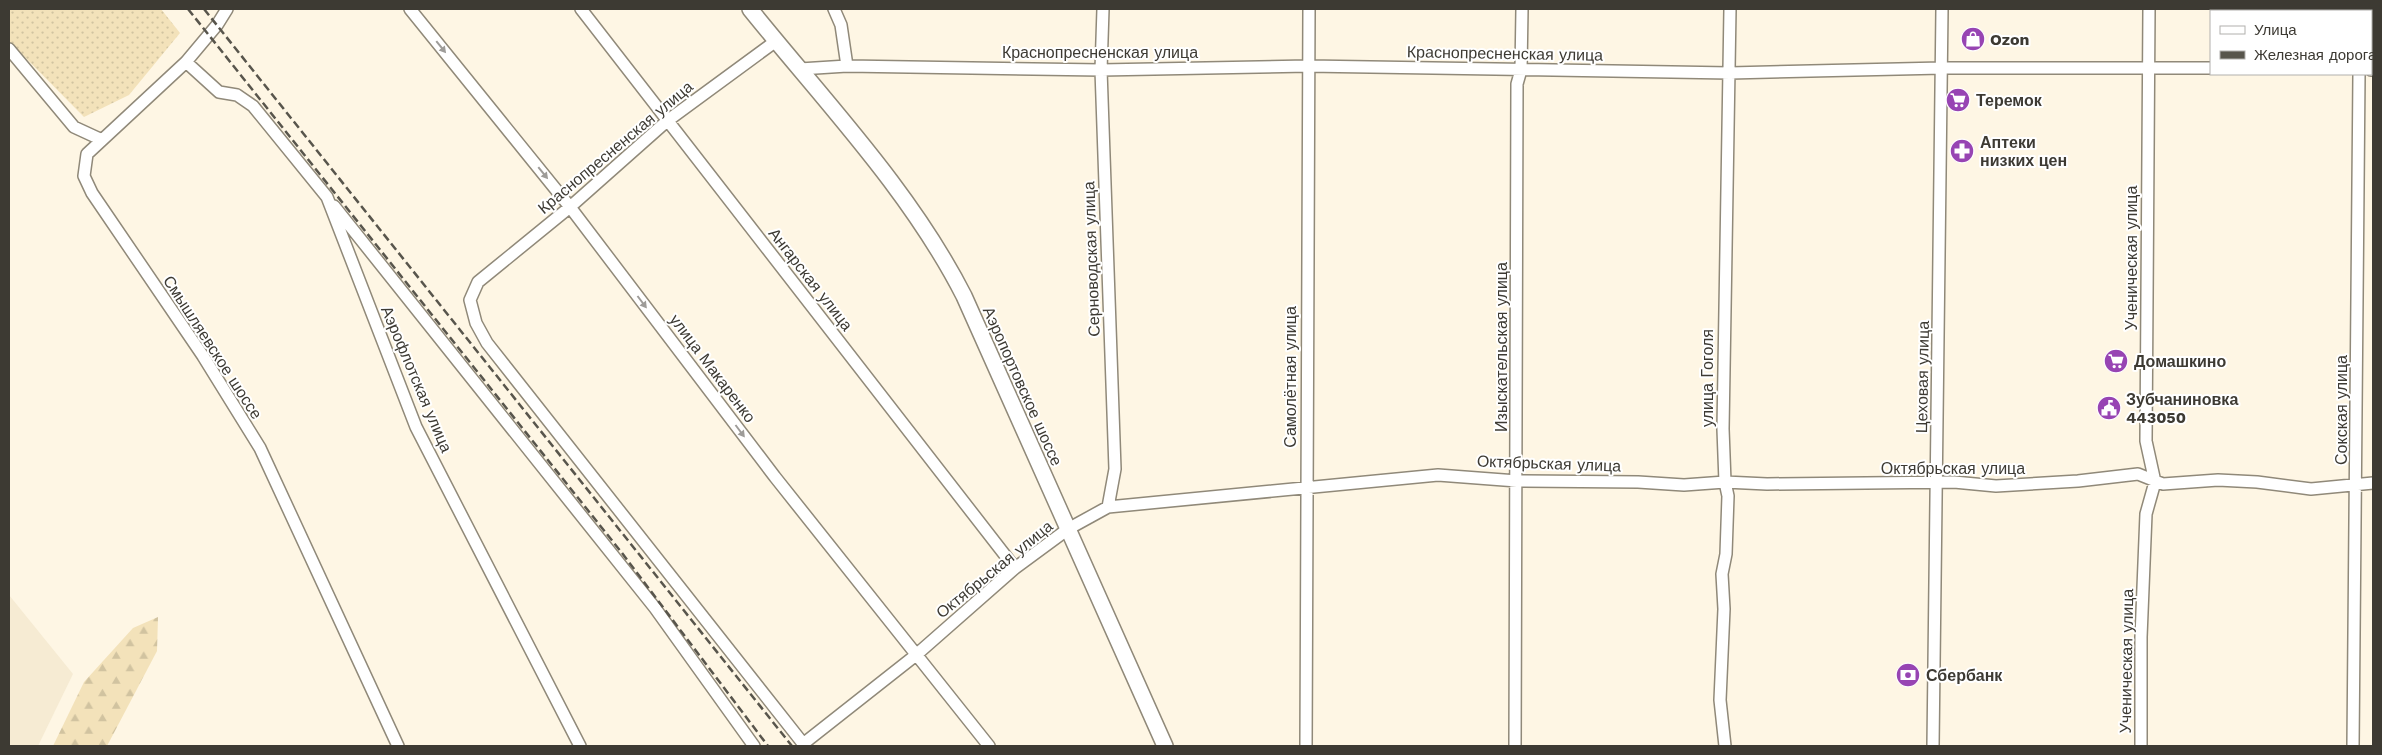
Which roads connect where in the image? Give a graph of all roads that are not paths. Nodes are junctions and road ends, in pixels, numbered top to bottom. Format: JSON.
{"nodes":[{"id":1,"x":227,"y":9,"type":"edge"},
{"id":2,"x":410,"y":9,"type":"edge"},
{"id":3,"x":581,"y":9,"type":"edge"},
{"id":4,"x":750,"y":9,"type":"edge"},
{"id":5,"x":834,"y":9,"type":"edge"},
{"id":6,"x":1103,"y":9,"type":"edge"},
{"id":7,"x":1309,"y":9,"type":"edge"},
{"id":8,"x":1522,"y":9,"type":"edge"},
{"id":9,"x":1730,"y":9,"type":"edge"},
{"id":10,"x":1942,"y":9,"type":"edge"},
{"id":11,"x":2149,"y":9,"type":"edge"},
{"id":12,"x":776,"y":42,"type":"junction"},
{"id":13,"x":9,"y":49,"type":"edge"},
{"id":14,"x":186,"y":62,"type":"junction"},
{"id":15,"x":847,"y":66,"type":"junction"},
{"id":16,"x":1308,"y":66,"type":"junction"},
{"id":17,"x":2148,"y":67,"type":"junction"},
{"id":18,"x":1942,"y":68,"type":"junction"},
{"id":19,"x":2210,"y":68,"type":"edge"},
{"id":20,"x":800,"y":69,"type":"junction"},
{"id":21,"x":1101,"y":70,"type":"junction"},
{"id":22,"x":1521,"y":70,"type":"junction"},
{"id":23,"x":1730,"y":73,"type":"junction"},
{"id":24,"x":2359,"y":75,"type":"edge"},
{"id":25,"x":667,"y":121,"type":"junction"},
{"id":26,"x":100,"y":139,"type":"junction"},
{"id":27,"x":327,"y":197,"type":"junction"},
{"id":28,"x":570,"y":207,"type":"junction"},
{"id":29,"x":1517,"y":480,"type":"junction"},
{"id":30,"x":1725,"y":482,"type":"junction"},
{"id":31,"x":1937,"y":482,"type":"junction"},
{"id":32,"x":2155,"y":482,"type":"junction"},
{"id":33,"x":2373,"y":483,"type":"edge"},
{"id":34,"x":2357,"y":484,"type":"junction"},
{"id":35,"x":1306,"y":487,"type":"junction"},
{"id":36,"x":1108,"y":507,"type":"junction"},
{"id":37,"x":1068,"y":529,"type":"junction"},
{"id":38,"x":1015,"y":568,"type":"junction"},
{"id":39,"x":916,"y":655,"type":"junction"},
{"id":40,"x":804,"y":745,"type":"edge"},
{"id":41,"x":398,"y":746,"type":"edge"},
{"id":42,"x":580,"y":746,"type":"edge"},
{"id":43,"x":754,"y":746,"type":"edge"},
{"id":44,"x":989,"y":746,"type":"edge"},
{"id":45,"x":1165,"y":746,"type":"edge"},
{"id":46,"x":1306,"y":746,"type":"edge"},
{"id":47,"x":1515,"y":746,"type":"edge"},
{"id":48,"x":1725,"y":746,"type":"edge"},
{"id":49,"x":1933,"y":746,"type":"edge"},
{"id":50,"x":2141,"y":746,"type":"edge"},
{"id":51,"x":2353,"y":746,"type":"edge"}],
"edges":[{"from":1,"to":14,"type":"street","name":"Смышляевское шоссе"},
{"from":2,"to":28,"type":"street","name":"улица Макаренко","one_way":true},
{"from":3,"to":25,"type":"street","name":"Ангарская улица"},
{"from":4,"to":12,"type":"main road","name":"Аэропортовское шоссе"},
{"from":5,"to":15,"type":"street"},
{"from":6,"to":21,"type":"street","name":"Серноводская улица"},
{"from":7,"to":16,"type":"street","name":"Самолётная улица"},
{"from":8,"to":22,"type":"street","name":"Изыскательская улица"},
{"from":9,"to":23,"type":"street","name":"улица Гоголя"},
{"from":10,"to":18,"type":"street","name":"Цеховая улица"},
{"from":11,"to":17,"type":"street","name":"Ученическая улица"},
{"from":12,"to":20,"type":"main road","name":"Аэропортовское шоссе"},
{"from":12,"to":25,"type":"street","name":"Краснопресненская улица"},
{"from":13,"to":26,"type":"street"},
{"from":14,"to":26,"type":"street","name":"Смышляевское шоссе"},
{"from":14,"to":27,"type":"street","name":"Аэрофлотская улица"},
{"from":15,"to":20,"type":"street","name":"Краснопресненская улица"},
{"from":15,"to":21,"type":"street","name":"Краснопресненская улица"},
{"from":16,"to":21,"type":"street","name":"Краснопресненская улица"},
{"from":16,"to":22,"type":"street","name":"Краснопресненская улица"},
{"from":16,"to":35,"type":"street","name":"Самолётная улица"},
{"from":17,"to":18,"type":"street","name":"Краснопресненская улица"},
{"from":17,"to":19,"type":"street","name":"Краснопресненская улица"},
{"from":17,"to":32,"type":"street","name":"Ученическая улица"},
{"from":18,"to":23,"type":"street","name":"Краснопресненская улица"},
{"from":18,"to":31,"type":"street","name":"Цеховая улица"},
{"from":20,"to":37,"type":"main road","name":"Аэропортовское шоссе"},
{"from":21,"to":36,"type":"street","name":"Серноводская улица"},
{"from":22,"to":23,"type":"street","name":"Краснопресненская улица"},
{"from":22,"to":29,"type":"street","name":"Изыскательская улица"},
{"from":23,"to":30,"type":"street","name":"улица Гоголя"},
{"from":24,"to":34,"type":"street","name":"Сокская улица"},
{"from":25,"to":28,"type":"street","name":"Краснопресненская улица"},
{"from":25,"to":38,"type":"street","name":"Ангарская улица"},
{"from":26,"to":41,"type":"street","name":"Смышляевское шоссе"},
{"from":27,"to":42,"type":"street","name":"Аэрофлотская улица"},
{"from":27,"to":43,"type":"street"},
{"from":28,"to":39,"type":"street","name":"улица Макаренко","one_way":true},
{"from":28,"to":40,"type":"street","name":"Краснопресненская улица"},
{"from":29,"to":30,"type":"street","name":"Октябрьская улица"},
{"from":29,"to":35,"type":"street","name":"Октябрьская улица"},
{"from":29,"to":47,"type":"street","name":"Изыскательская улица"},
{"from":30,"to":31,"type":"street","name":"Октябрьская улица"},
{"from":30,"to":48,"type":"street","name":"улица Гоголя"},
{"from":31,"to":32,"type":"street","name":"Октябрьская улица"},
{"from":31,"to":49,"type":"street","name":"Цеховая улица"},
{"from":32,"to":34,"type":"street","name":"Октябрьская улица"},
{"from":32,"to":50,"type":"street","name":"Ученическая улица"},
{"from":33,"to":34,"type":"street","name":"Октябрьская улица"},
{"from":34,"to":51,"type":"street","name":"Сокская улица"},
{"from":35,"to":36,"type":"street","name":"Октябрьская улица"},
{"from":35,"to":46,"type":"street","name":"Самолётная улица"},
{"from":36,"to":37,"type":"street","name":"Октябрьская улица"},
{"from":37,"to":38,"type":"street","name":"Октябрьская улица"},
{"from":37,"to":45,"type":"main road","name":"Аэропортовское шоссе"},
{"from":38,"to":39,"type":"street","name":"Октябрьская улица"},
{"from":39,"to":40,"type":"street","name":"Октябрьская улица"},
{"from":39,"to":44,"type":"street","name":"улица Макаренко"}]}
